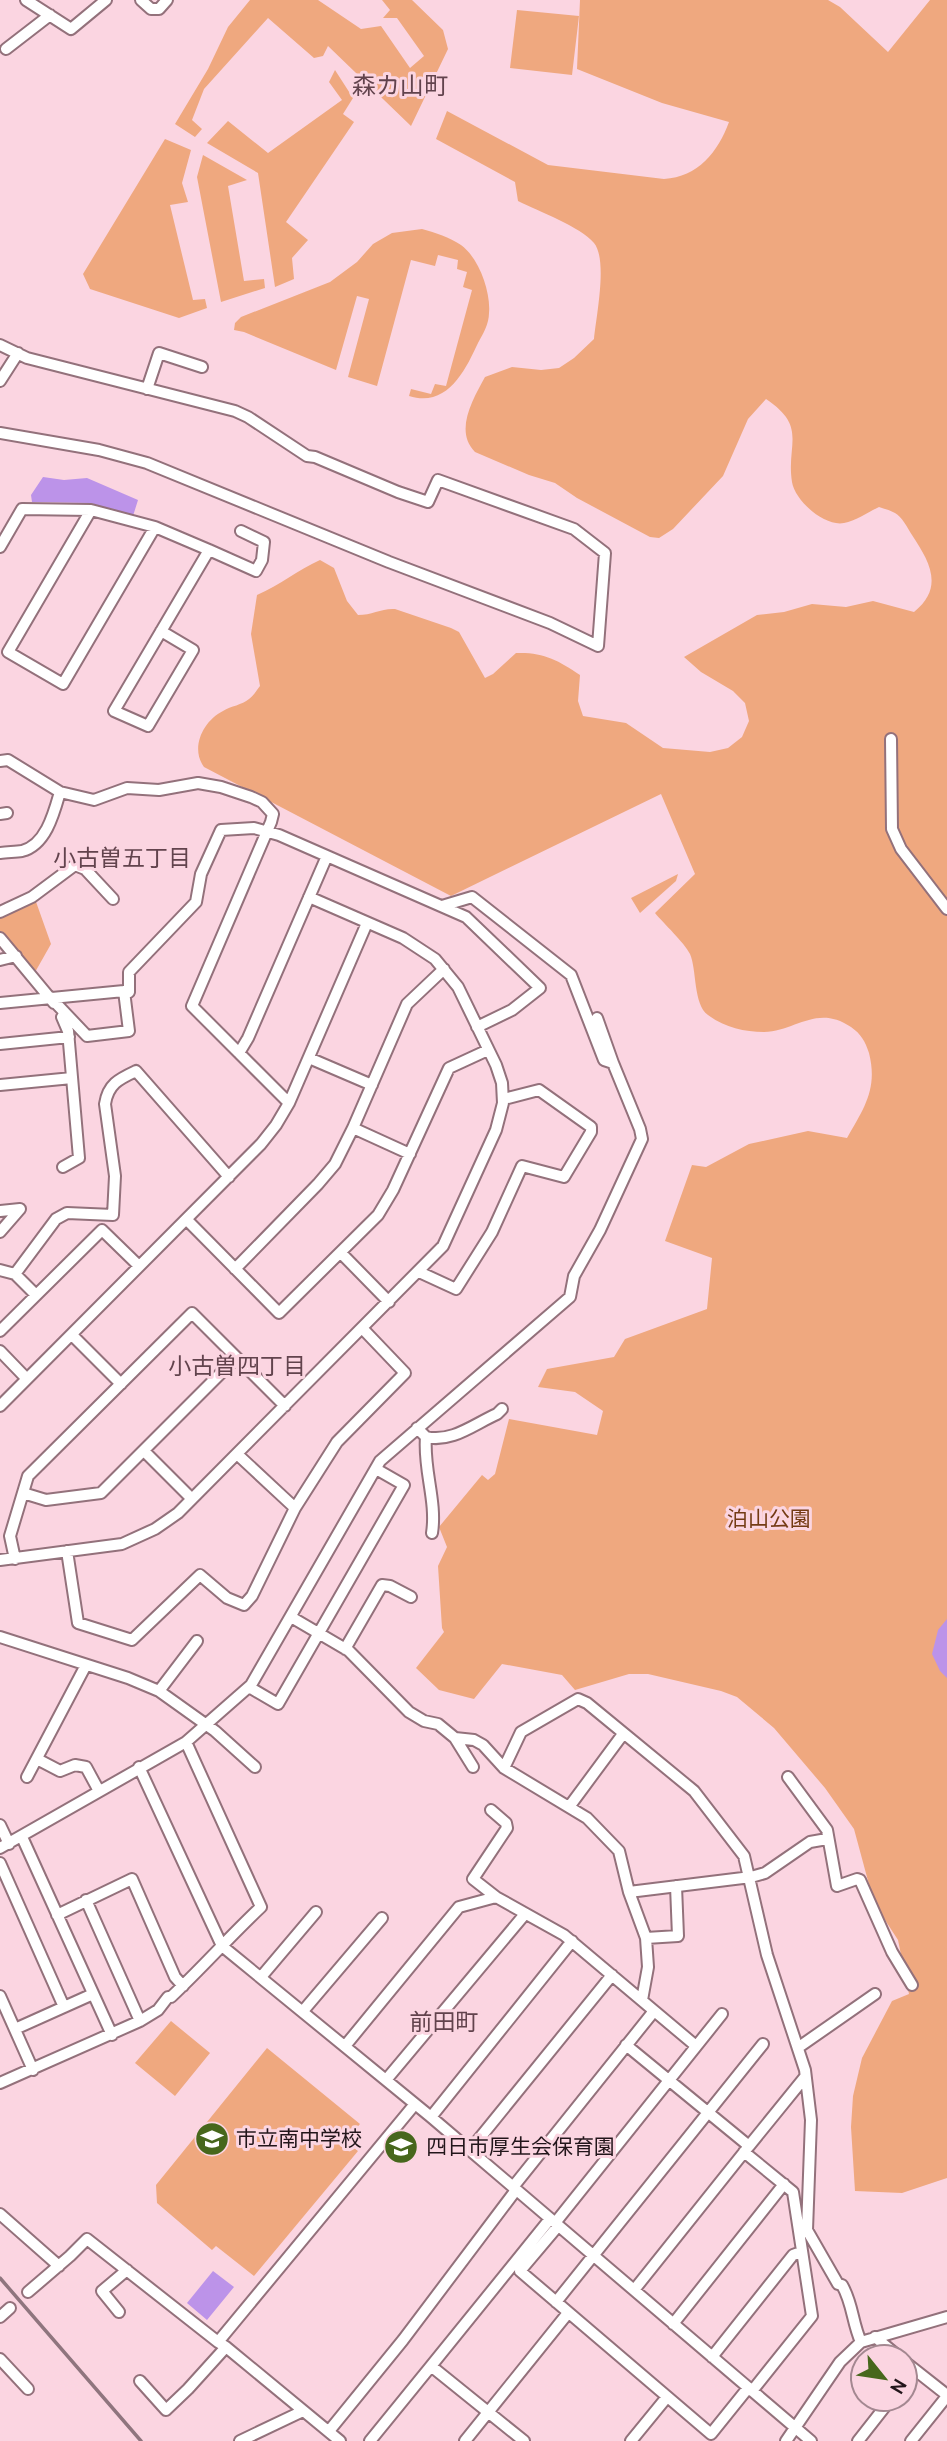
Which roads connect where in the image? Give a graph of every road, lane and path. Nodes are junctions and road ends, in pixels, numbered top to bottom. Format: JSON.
{"nodes":[{"id":1,"x":26,"y":0,"type":"edge"},
{"id":2,"x":106,"y":0,"type":"edge"},
{"id":3,"x":141,"y":0,"type":"edge"},
{"id":4,"x":167,"y":0,"type":"edge"},
{"id":5,"x":50,"y":15,"type":"junction"},
{"id":6,"x":6,"y":49,"type":"dead end"},
{"id":7,"x":0,"y":345,"type":"edge"},
{"id":8,"x":18,"y":353,"type":"junction"},
{"id":9,"x":202,"y":367,"type":"dead end"},
{"id":10,"x":0,"y":381,"type":"edge"},
{"id":11,"x":147,"y":389,"type":"junction"},
{"id":12,"x":0,"y":433,"type":"edge"},
{"id":13,"x":91,"y":510,"type":"junction"},
{"id":14,"x":155,"y":527,"type":"junction"},
{"id":15,"x":241,"y":531,"type":"dead end"},
{"id":16,"x":0,"y":547,"type":"edge"},
{"id":17,"x":209,"y":550,"type":"junction"},
{"id":18,"x":161,"y":631,"type":"junction"},
{"id":19,"x":891,"y":739,"type":"dead end"},
{"id":20,"x":0,"y":761,"type":"edge"},
{"id":21,"x":60,"y":792,"type":"junction"},
{"id":22,"x":267,"y":831,"type":"junction"},
{"id":23,"x":0,"y":853,"type":"edge"},
{"id":24,"x":327,"y":856,"type":"junction"},
{"id":25,"x":309,"y":897,"type":"junction"},
{"id":26,"x":113,"y":899,"type":"dead end"},
{"id":27,"x":442,"y":906,"type":"junction"},
{"id":28,"x":947,"y":909,"type":"edge"},
{"id":29,"x":0,"y":912,"type":"edge"},
{"id":30,"x":368,"y":923,"type":"junction"},
{"id":31,"x":0,"y":938,"type":"edge"},
{"id":32,"x":16,"y":956,"type":"junction"},
{"id":33,"x":0,"y":960,"type":"edge"},
{"id":34,"x":444,"y":969,"type":"junction"},
{"id":35,"x":124,"y":991,"type":"junction"},
{"id":36,"x":50,"y":997,"type":"junction"},
{"id":37,"x":0,"y":1003,"type":"edge"},
{"id":38,"x":597,"y":1018,"type":"dead end"},
{"id":39,"x":477,"y":1027,"type":"junction"},
{"id":40,"x":69,"y":1037,"type":"junction"},
{"id":41,"x":0,"y":1044,"type":"edge"},
{"id":42,"x":488,"y":1050,"type":"junction"},
{"id":43,"x":239,"y":1053,"type":"junction"},
{"id":44,"x":309,"y":1058,"type":"junction"},
{"id":45,"x":613,"y":1063,"type":"junction"},
{"id":46,"x":72,"y":1078,"type":"junction"},
{"id":47,"x":0,"y":1085,"type":"edge"},
{"id":48,"x":372,"y":1085,"type":"junction"},
{"id":49,"x":504,"y":1098,"type":"junction"},
{"id":50,"x":289,"y":1103,"type":"junction"},
{"id":51,"x":354,"y":1128,"type":"junction"},
{"id":52,"x":410,"y":1154,"type":"junction"},
{"id":53,"x":63,"y":1167,"type":"dead end"},
{"id":54,"x":229,"y":1177,"type":"junction"},
{"id":55,"x":0,"y":1211,"type":"edge"},
{"id":56,"x":187,"y":1220,"type":"junction"},
{"id":57,"x":0,"y":1232,"type":"edge"},
{"id":58,"x":341,"y":1253,"type":"junction"},
{"id":59,"x":139,"y":1266,"type":"junction"},
{"id":60,"x":235,"y":1269,"type":"junction"},
{"id":61,"x":0,"y":1270,"type":"edge"},
{"id":62,"x":419,"y":1272,"type":"junction"},
{"id":63,"x":15,"y":1274,"type":"junction"},
{"id":64,"x":36,"y":1296,"type":"junction"},
{"id":65,"x":389,"y":1301,"type":"junction"},
{"id":66,"x":362,"y":1328,"type":"junction"},
{"id":67,"x":0,"y":1331,"type":"edge"},
{"id":68,"x":72,"y":1335,"type":"junction"},
{"id":69,"x":0,"y":1351,"type":"edge"},
{"id":70,"x":236,"y":1358,"type":"junction"},
{"id":71,"x":27,"y":1378,"type":"junction"},
{"id":72,"x":121,"y":1384,"type":"junction"},
{"id":73,"x":0,"y":1406,"type":"edge"},
{"id":74,"x":285,"y":1406,"type":"junction"},
{"id":75,"x":502,"y":1409,"type":"dead end"},
{"id":76,"x":421,"y":1433,"type":"junction"},
{"id":77,"x":144,"y":1451,"type":"junction"},
{"id":78,"x":237,"y":1454,"type":"junction"},
{"id":79,"x":376,"y":1469,"type":"junction"},
{"id":80,"x":23,"y":1493,"type":"junction"},
{"id":81,"x":192,"y":1499,"type":"junction"},
{"id":82,"x":295,"y":1508,"type":"junction"},
{"id":83,"x":432,"y":1534,"type":"dead end"},
{"id":84,"x":67,"y":1551,"type":"junction"},
{"id":85,"x":15,"y":1559,"type":"junction"},
{"id":86,"x":0,"y":1560,"type":"edge"},
{"id":87,"x":411,"y":1597,"type":"dead end"},
{"id":88,"x":292,"y":1618,"type":"junction"},
{"id":89,"x":319,"y":1633,"type":"junction"},
{"id":90,"x":1,"y":1641,"type":"edge"},
{"id":91,"x":197,"y":1641,"type":"dead end"},
{"id":92,"x":345,"y":1649,"type":"junction"},
{"id":93,"x":86,"y":1665,"type":"junction"},
{"id":94,"x":249,"y":1687,"type":"junction"},
{"id":95,"x":159,"y":1691,"type":"junction"},
{"id":96,"x":207,"y":1726,"type":"junction"},
{"id":97,"x":623,"y":1734,"type":"junction"},
{"id":98,"x":455,"y":1738,"type":"junction"},
{"id":99,"x":186,"y":1742,"type":"junction"},
{"id":100,"x":37,"y":1759,"type":"junction"},
{"id":101,"x":139,"y":1767,"type":"junction"},
{"id":102,"x":255,"y":1767,"type":"dead end"},
{"id":103,"x":472,"y":1768,"type":"dead end"},
{"id":104,"x":504,"y":1768,"type":"junction"},
{"id":105,"x":27,"y":1777,"type":"dead end"},
{"id":106,"x":788,"y":1777,"type":"dead end"},
{"id":107,"x":99,"y":1791,"type":"junction"},
{"id":108,"x":569,"y":1807,"type":"junction"},
{"id":109,"x":491,"y":1810,"type":"dead end"},
{"id":110,"x":0,"y":1825,"type":"edge"},
{"id":111,"x":22,"y":1836,"type":"junction"},
{"id":112,"x":827,"y":1839,"type":"junction"},
{"id":113,"x":4,"y":1846,"type":"edge"},
{"id":114,"x":0,"y":1863,"type":"edge"},
{"id":115,"x":751,"y":1877,"type":"junction"},
{"id":116,"x":676,"y":1886,"type":"junction"},
{"id":117,"x":629,"y":1892,"type":"junction"},
{"id":118,"x":496,"y":1897,"type":"junction"},
{"id":119,"x":86,"y":1900,"type":"junction"},
{"id":120,"x":316,"y":1912,"type":"dead end"},
{"id":121,"x":57,"y":1914,"type":"junction"},
{"id":122,"x":525,"y":1914,"type":"junction"},
{"id":123,"x":382,"y":1918,"type":"dead end"},
{"id":124,"x":646,"y":1938,"type":"junction"},
{"id":125,"x":572,"y":1941,"type":"junction"},
{"id":126,"x":222,"y":1946,"type":"junction"},
{"id":127,"x":612,"y":1975,"type":"junction"},
{"id":128,"x":261,"y":1978,"type":"junction"},
{"id":129,"x":912,"y":1984,"type":"dead end"},
{"id":130,"x":183,"y":1986,"type":"junction"},
{"id":131,"x":93,"y":1994,"type":"junction"},
{"id":132,"x":875,"y":1994,"type":"dead end"},
{"id":133,"x":0,"y":1996,"type":"edge"},
{"id":134,"x":642,"y":2000,"type":"junction"},
{"id":135,"x":64,"y":2007,"type":"junction"},
{"id":136,"x":303,"y":2011,"type":"junction"},
{"id":137,"x":654,"y":2011,"type":"junction"},
{"id":138,"x":722,"y":2014,"type":"dead end"},
{"id":139,"x":140,"y":2021,"type":"junction"},
{"id":140,"x":15,"y":2029,"type":"junction"},
{"id":141,"x":112,"y":2035,"type":"junction"},
{"id":142,"x":763,"y":2044,"type":"dead end"},
{"id":143,"x":626,"y":2045,"type":"junction"},
{"id":144,"x":345,"y":2046,"type":"junction"},
{"id":145,"x":696,"y":2046,"type":"junction"},
{"id":146,"x":799,"y":2047,"type":"junction"},
{"id":147,"x":33,"y":2070,"type":"junction"},
{"id":148,"x":805,"y":2077,"type":"junction"},
{"id":149,"x":669,"y":2079,"type":"junction"},
{"id":150,"x":386,"y":2080,"type":"junction"},
{"id":151,"x":0,"y":2083,"type":"edge"},
{"id":152,"x":415,"y":2104,"type":"junction"},
{"id":153,"x":709,"y":2113,"type":"junction"},
{"id":154,"x":430,"y":2117,"type":"junction"},
{"id":155,"x":746,"y":2149,"type":"junction"},
{"id":156,"x":470,"y":2150,"type":"junction"},
{"id":157,"x":784,"y":2185,"type":"junction"},
{"id":158,"x":514,"y":2188,"type":"junction"},
{"id":159,"x":0,"y":2214,"type":"edge"},
{"id":160,"x":555,"y":2223,"type":"junction"},
{"id":161,"x":801,"y":2252,"type":"junction"},
{"id":162,"x":593,"y":2256,"type":"junction"},
{"id":163,"x":59,"y":2266,"type":"junction"},
{"id":164,"x":127,"y":2270,"type":"junction"},
{"id":165,"x":634,"y":2290,"type":"junction"},
{"id":166,"x":28,"y":2292,"type":"dead end"},
{"id":167,"x":556,"y":2302,"type":"junction"},
{"id":168,"x":10,"y":2308,"type":"dead end"},
{"id":169,"x":119,"y":2312,"type":"dead end"},
{"id":170,"x":568,"y":2313,"type":"junction"},
{"id":171,"x":0,"y":2317,"type":"edge"},
{"id":172,"x":947,"y":2317,"type":"edge"},
{"id":173,"x":673,"y":2323,"type":"junction"},
{"id":174,"x":875,"y":2337,"type":"junction"},
{"id":175,"x":861,"y":2342,"type":"junction"},
{"id":176,"x":882,"y":2343,"type":"edge"},
{"id":177,"x":222,"y":2344,"type":"junction"},
{"id":178,"x":712,"y":2357,"type":"junction"},
{"id":179,"x":0,"y":2359,"type":"edge"},
{"id":180,"x":431,"y":2366,"type":"junction"},
{"id":181,"x":919,"y":2373,"type":"edge"},
{"id":182,"x":140,"y":2381,"type":"dead end"},
{"id":183,"x":28,"y":2389,"type":"dead end"},
{"id":184,"x":750,"y":2390,"type":"junction"},
{"id":185,"x":947,"y":2395,"type":"edge"},
{"id":186,"x":667,"y":2397,"type":"junction"},
{"id":187,"x":303,"y":2411,"type":"junction"},
{"id":188,"x":487,"y":2412,"type":"junction"},
{"id":189,"x":880,"y":2413,"type":"edge"},
{"id":190,"x":794,"y":2427,"type":"junction"},
{"id":191,"x":329,"y":2431,"type":"junction"},
{"id":192,"x":715,"y":2439,"type":"edge"},
{"id":193,"x":240,"y":2441,"type":"edge"},
{"id":194,"x":340,"y":2441,"type":"edge"},
{"id":195,"x":370,"y":2441,"type":"edge"},
{"id":196,"x":465,"y":2441,"type":"edge"},
{"id":197,"x":524,"y":2441,"type":"edge"},
{"id":198,"x":631,"y":2441,"type":"edge"},
{"id":199,"x":786,"y":2441,"type":"edge"},
{"id":200,"x":811,"y":2441,"type":"edge"},
{"id":201,"x":858,"y":2441,"type":"edge"},
{"id":202,"x":911,"y":2441,"type":"edge"}],
"edges":[{"from":1,"to":5,"type":"street"},
{"from":2,"to":5,"type":"street"},
{"from":3,"to":4,"type":"street"},
{"from":5,"to":6,"type":"street"},
{"from":7,"to":8,"type":"street"},
{"from":8,"to":10,"type":"street"},
{"from":8,"to":11,"type":"street"},
{"from":9,"to":11,"type":"street"},
{"from":11,"to":12,"type":"street"},
{"from":13,"to":14,"type":"street"},
{"from":13,"to":14,"type":"street"},
{"from":13,"to":16,"type":"street"},
{"from":14,"to":17,"type":"street"},
{"from":15,"to":17,"type":"street"},
{"from":17,"to":18,"type":"street"},
{"from":18,"to":18,"type":"street"},
{"from":19,"to":28,"type":"street"},
{"from":20,"to":21,"type":"street"},
{"from":21,"to":22,"type":"street"},
{"from":21,"to":23,"type":"street"},
{"from":22,"to":24,"type":"street"},
{"from":22,"to":35,"type":"street"},
{"from":22,"to":43,"type":"street"},
{"from":24,"to":25,"type":"street"},
{"from":24,"to":27,"type":"street"},
{"from":25,"to":30,"type":"street"},
{"from":25,"to":43,"type":"street"},
{"from":26,"to":29,"type":"street"},
{"from":27,"to":39,"type":"street"},
{"from":27,"to":45,"type":"street"},
{"from":30,"to":34,"type":"street"},
{"from":30,"to":44,"type":"street"},
{"from":31,"to":32,"type":"street"},
{"from":32,"to":33,"type":"street"},
{"from":32,"to":36,"type":"street"},
{"from":34,"to":39,"type":"street"},
{"from":34,"to":48,"type":"street"},
{"from":35,"to":36,"type":"street"},
{"from":35,"to":36,"type":"street"},
{"from":36,"to":37,"type":"street"},
{"from":36,"to":40,"type":"street"},
{"from":38,"to":45,"type":"street"},
{"from":39,"to":42,"type":"street"},
{"from":40,"to":41,"type":"street"},
{"from":40,"to":46,"type":"street"},
{"from":42,"to":49,"type":"street"},
{"from":42,"to":52,"type":"street"},
{"from":43,"to":50,"type":"street"},
{"from":44,"to":48,"type":"street"},
{"from":44,"to":50,"type":"street"},
{"from":45,"to":76,"type":"street"},
{"from":46,"to":47,"type":"street"},
{"from":46,"to":53,"type":"street"},
{"from":48,"to":51,"type":"street"},
{"from":49,"to":62,"type":"street"},
{"from":49,"to":62,"type":"street"},
{"from":50,"to":54,"type":"street"},
{"from":51,"to":52,"type":"street"},
{"from":51,"to":60,"type":"street"},
{"from":52,"to":58,"type":"street"},
{"from":54,"to":56,"type":"street"},
{"from":54,"to":63,"type":"street"},
{"from":55,"to":57,"type":"street"},
{"from":56,"to":59,"type":"street"},
{"from":56,"to":60,"type":"street"},
{"from":58,"to":60,"type":"street"},
{"from":58,"to":65,"type":"street"},
{"from":59,"to":64,"type":"street"},
{"from":59,"to":68,"type":"street"},
{"from":61,"to":63,"type":"street"},
{"from":62,"to":65,"type":"street"},
{"from":63,"to":64,"type":"street"},
{"from":64,"to":67,"type":"street"},
{"from":65,"to":66,"type":"street"},
{"from":66,"to":74,"type":"street"},
{"from":66,"to":82,"type":"street"},
{"from":68,"to":71,"type":"street"},
{"from":68,"to":72,"type":"street"},
{"from":69,"to":71,"type":"street"},
{"from":70,"to":72,"type":"street"},
{"from":70,"to":74,"type":"street"},
{"from":70,"to":77,"type":"street"},
{"from":71,"to":73,"type":"street"},
{"from":72,"to":80,"type":"street"},
{"from":74,"to":78,"type":"street"},
{"from":75,"to":76,"type":"street"},
{"from":76,"to":79,"type":"street"},
{"from":76,"to":83,"type":"street"},
{"from":77,"to":80,"type":"street"},
{"from":77,"to":81,"type":"street"},
{"from":78,"to":81,"type":"street"},
{"from":78,"to":82,"type":"street"},
{"from":79,"to":88,"type":"street"},
{"from":79,"to":89,"type":"street"},
{"from":80,"to":85,"type":"street"},
{"from":81,"to":84,"type":"street"},
{"from":82,"to":84,"type":"street"},
{"from":84,"to":85,"type":"street"},
{"from":85,"to":86,"type":"street"},
{"from":87,"to":92,"type":"street"},
{"from":88,"to":89,"type":"street"},
{"from":88,"to":94,"type":"street"},
{"from":89,"to":92,"type":"street"},
{"from":89,"to":94,"type":"street"},
{"from":90,"to":93,"type":"street"},
{"from":91,"to":95,"type":"street"},
{"from":92,"to":98,"type":"street"},
{"from":93,"to":95,"type":"street"},
{"from":93,"to":100,"type":"street"},
{"from":94,"to":96,"type":"street"},
{"from":95,"to":96,"type":"street"},
{"from":96,"to":99,"type":"street"},
{"from":96,"to":102,"type":"street"},
{"from":97,"to":104,"type":"street"},
{"from":97,"to":108,"type":"street"},
{"from":97,"to":115,"type":"street"},
{"from":98,"to":103,"type":"street"},
{"from":98,"to":104,"type":"street"},
{"from":99,"to":101,"type":"street"},
{"from":99,"to":126,"type":"street"},
{"from":100,"to":105,"type":"street"},
{"from":100,"to":107,"type":"street"},
{"from":101,"to":107,"type":"street"},
{"from":101,"to":126,"type":"street"},
{"from":104,"to":108,"type":"street"},
{"from":106,"to":112,"type":"street"},
{"from":107,"to":111,"type":"street"},
{"from":108,"to":117,"type":"street"},
{"from":109,"to":118,"type":"street"},
{"from":110,"to":113,"type":"street"},
{"from":111,"to":113,"type":"street"},
{"from":111,"to":121,"type":"street"},
{"from":112,"to":115,"type":"street"},
{"from":112,"to":129,"type":"street"},
{"from":114,"to":135,"type":"street"},
{"from":115,"to":116,"type":"street"},
{"from":115,"to":146,"type":"street"},
{"from":116,"to":117,"type":"street"},
{"from":116,"to":124,"type":"street"},
{"from":117,"to":124,"type":"street"},
{"from":118,"to":122,"type":"street"},
{"from":118,"to":144,"type":"street"},
{"from":119,"to":121,"type":"street"},
{"from":119,"to":130,"type":"street"},
{"from":119,"to":139,"type":"street"},
{"from":120,"to":128,"type":"street"},
{"from":121,"to":131,"type":"street"},
{"from":122,"to":125,"type":"street"},
{"from":122,"to":150,"type":"street"},
{"from":123,"to":136,"type":"street"},
{"from":124,"to":134,"type":"street"},
{"from":125,"to":127,"type":"street"},
{"from":125,"to":154,"type":"street"},
{"from":126,"to":128,"type":"street"},
{"from":126,"to":130,"type":"street"},
{"from":127,"to":134,"type":"street"},
{"from":127,"to":156,"type":"street"},
{"from":128,"to":136,"type":"street"},
{"from":130,"to":139,"type":"street"},
{"from":131,"to":135,"type":"street"},
{"from":131,"to":141,"type":"street"},
{"from":132,"to":146,"type":"street"},
{"from":133,"to":140,"type":"street"},
{"from":134,"to":137,"type":"street"},
{"from":135,"to":140,"type":"street"},
{"from":136,"to":144,"type":"street"},
{"from":137,"to":143,"type":"street"},
{"from":137,"to":145,"type":"street"},
{"from":138,"to":145,"type":"street"},
{"from":139,"to":141,"type":"street"},
{"from":140,"to":147,"type":"street"},
{"from":141,"to":147,"type":"street"},
{"from":142,"to":153,"type":"street"},
{"from":143,"to":149,"type":"street"},
{"from":143,"to":158,"type":"street"},
{"from":144,"to":150,"type":"street"},
{"from":145,"to":149,"type":"street"},
{"from":146,"to":148,"type":"street"},
{"from":147,"to":151,"type":"street"},
{"from":148,"to":155,"type":"street"},
{"from":148,"to":175,"type":"street"},
{"from":149,"to":153,"type":"street"},
{"from":149,"to":160,"type":"street"},
{"from":150,"to":152,"type":"street"},
{"from":152,"to":154,"type":"street"},
{"from":152,"to":177,"type":"street"},
{"from":153,"to":155,"type":"street"},
{"from":153,"to":162,"type":"street"},
{"from":154,"to":156,"type":"street"},
{"from":155,"to":157,"type":"street"},
{"from":155,"to":165,"type":"street"},
{"from":156,"to":158,"type":"street"},
{"from":157,"to":161,"type":"street"},
{"from":157,"to":173,"type":"street"},
{"from":158,"to":160,"type":"street"},
{"from":158,"to":191,"type":"street"},
{"from":159,"to":163,"type":"street"},
{"from":160,"to":162,"type":"street"},
{"from":160,"to":167,"type":"street"},
{"from":160,"to":180,"type":"street"},
{"from":161,"to":178,"type":"street"},
{"from":161,"to":184,"type":"street"},
{"from":162,"to":165,"type":"street"},
{"from":162,"to":167,"type":"street"},
{"from":163,"to":164,"type":"street"},
{"from":163,"to":166,"type":"street"},
{"from":164,"to":169,"type":"street"},
{"from":164,"to":177,"type":"street"},
{"from":165,"to":173,"type":"street"},
{"from":167,"to":170,"type":"street"},
{"from":168,"to":171,"type":"street"},
{"from":170,"to":186,"type":"street"},
{"from":170,"to":188,"type":"street"},
{"from":172,"to":174,"type":"street"},
{"from":173,"to":178,"type":"street"},
{"from":174,"to":175,"type":"street"},
{"from":174,"to":176,"type":"street"},
{"from":175,"to":190,"type":"street"},
{"from":177,"to":182,"type":"street"},
{"from":177,"to":187,"type":"street"},
{"from":178,"to":184,"type":"street"},
{"from":179,"to":183,"type":"street"},
{"from":180,"to":188,"type":"street"},
{"from":180,"to":195,"type":"street"},
{"from":181,"to":185,"type":"street"},
{"from":184,"to":190,"type":"street"},
{"from":184,"to":192,"type":"street"},
{"from":185,"to":202,"type":"street"},
{"from":186,"to":192,"type":"street"},
{"from":186,"to":198,"type":"street"},
{"from":187,"to":191,"type":"street"},
{"from":187,"to":193,"type":"street"},
{"from":188,"to":196,"type":"street"},
{"from":188,"to":197,"type":"street"},
{"from":189,"to":201,"type":"street"},
{"from":190,"to":199,"type":"street"},
{"from":190,"to":200,"type":"street"},
{"from":191,"to":194,"type":"street"}]}
